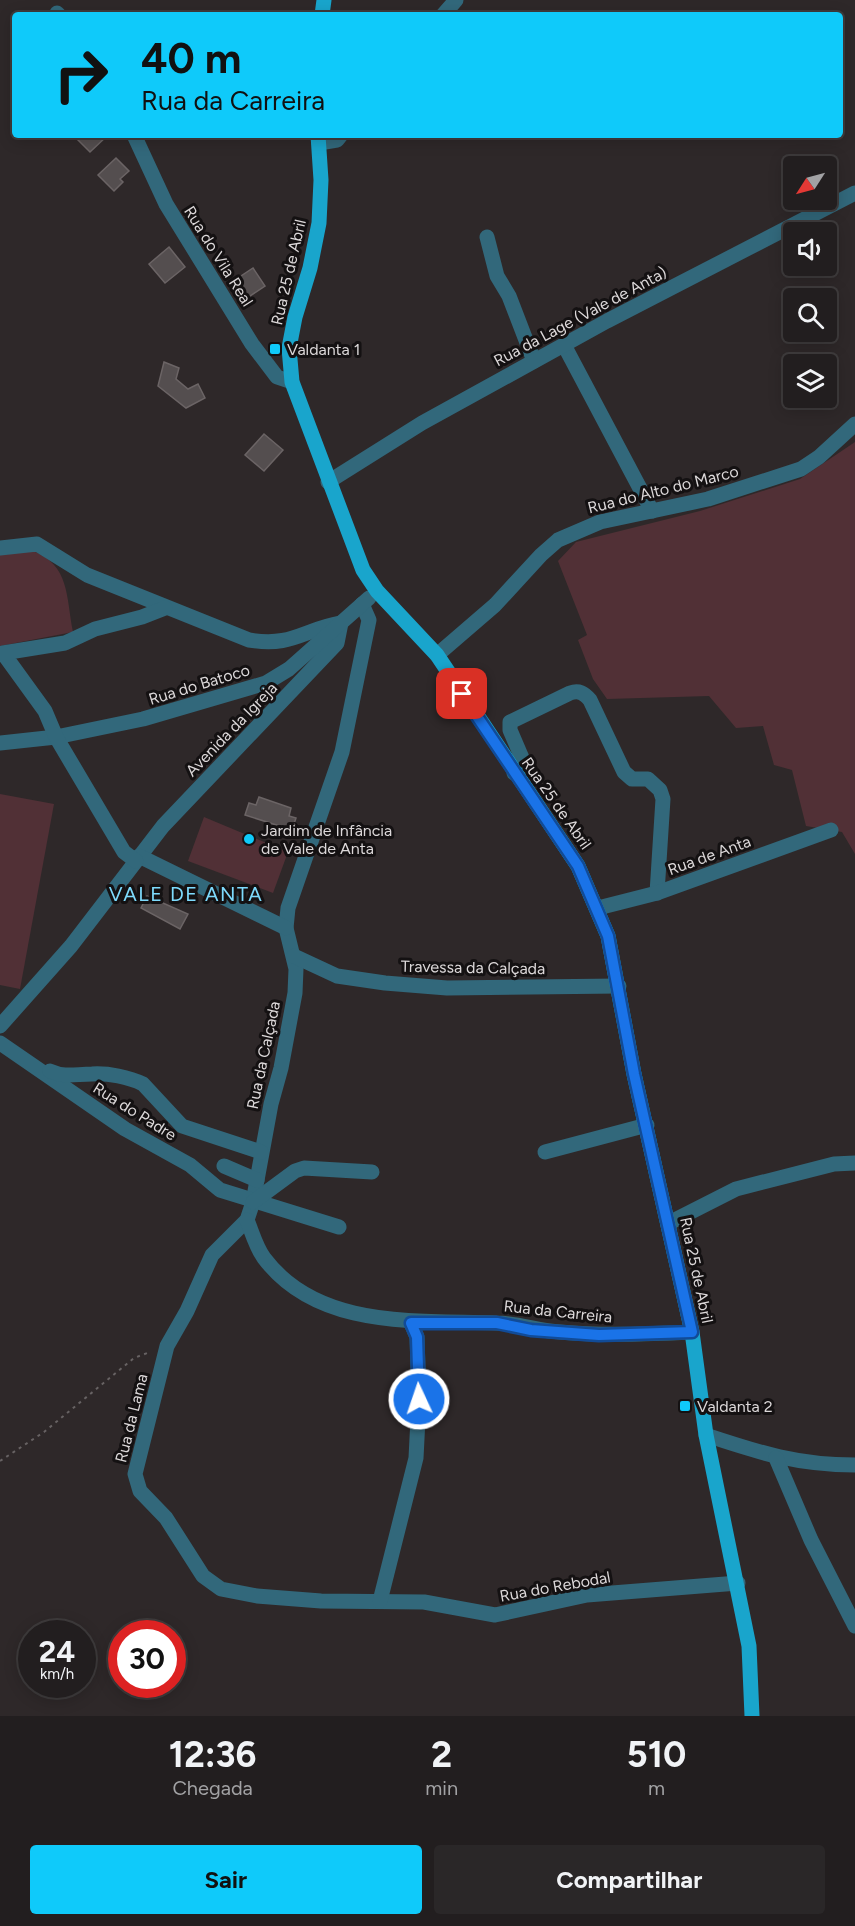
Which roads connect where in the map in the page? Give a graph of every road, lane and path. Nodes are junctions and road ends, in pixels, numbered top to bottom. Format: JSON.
{"nodes":[{"id":1,"x":456,"y":0,"type":"edge"},
{"id":2,"x":446,"y":12,"type":"edge"},
{"id":3,"x":135,"y":138,"type":"edge"},
{"id":4,"x":339,"y":138,"type":"edge"},
{"id":5,"x":318,"y":139,"type":"edge"},
{"id":6,"x":855,"y":193,"type":"edge"},
{"id":7,"x":487,"y":237,"type":"dead end"},
{"id":8,"x":564,"y":345,"type":"junction"},
{"id":9,"x":534,"y":361,"type":"junction"},
{"id":10,"x":292,"y":382,"type":"junction"},
{"id":11,"x":855,"y":424,"type":"edge"},
{"id":12,"x":328,"y":482,"type":"junction"},
{"id":13,"x":652,"y":511,"type":"junction"},
{"id":14,"x":0,"y":548,"type":"edge"},
{"id":15,"x":377,"y":591,"type":"junction"},
{"id":16,"x":362,"y":604,"type":"junction"},
{"id":17,"x":165,"y":608,"type":"junction"},
{"id":18,"x":342,"y":623,"type":"junction"},
{"id":19,"x":437,"y":655,"type":"junction"},
{"id":20,"x":56,"y":737,"type":"junction"},
{"id":21,"x":0,"y":743,"type":"edge"},
{"id":22,"x":514,"y":773,"type":"junction"},
{"id":23,"x":831,"y":831,"type":"dead end"},
{"id":24,"x":137,"y":859,"type":"junction"},
{"id":25,"x":657,"y":894,"type":"junction"},
{"id":26,"x":598,"y":909,"type":"junction"},
{"id":27,"x":286,"y":928,"type":"junction"},
{"id":28,"x":294,"y":956,"type":"junction"},
{"id":29,"x":620,"y":986,"type":"junction"},
{"id":30,"x":0,"y":1026,"type":"edge"},
{"id":31,"x":0,"y":1043,"type":"edge"},
{"id":32,"x":40,"y":1072,"type":"junction"},
{"id":33,"x":647,"y":1125,"type":"junction"},
{"id":34,"x":261,"y":1152,"type":"junction"},
{"id":35,"x":545,"y":1152,"type":"dead end"},
{"id":36,"x":855,"y":1162,"type":"edge"},
{"id":37,"x":224,"y":1166,"type":"dead end"},
{"id":38,"x":372,"y":1172,"type":"dead end"},
{"id":39,"x":257,"y":1180,"type":"junction"},
{"id":40,"x":253,"y":1202,"type":"junction"},
{"id":41,"x":247,"y":1221,"type":"junction"},
{"id":42,"x":669,"y":1223,"type":"junction"},
{"id":43,"x":339,"y":1227,"type":"dead end"},
{"id":44,"x":411,"y":1323,"type":"junction"},
{"id":45,"x":692,"y":1332,"type":"junction"},
{"id":46,"x":168,"y":1346,"type":"junction"},
{"id":47,"x":706,"y":1435,"type":"junction"},
{"id":48,"x":776,"y":1458,"type":"junction"},
{"id":49,"x":0,"y":1461,"type":"edge"},
{"id":50,"x":855,"y":1465,"type":"edge"},
{"id":51,"x":738,"y":1583,"type":"junction"},
{"id":52,"x":380,"y":1601,"type":"junction"},
{"id":53,"x":855,"y":1626,"type":"edge"},
{"id":54,"x":752,"y":1716,"type":"edge"}],
"edges":[{"from":1,"to":2,"type":"street"},
{"from":3,"to":10,"type":"street","name":"Rua do Vila Real"},
{"from":4,"to":5,"type":"street"},
{"from":5,"to":10,"type":"main road","name":"Rua 25 de Abril"},
{"from":6,"to":8,"type":"street","name":"Rua da Lage (Vale de Anta)"},
{"from":7,"to":9,"type":"street"},
{"from":8,"to":9,"type":"street","name":"Rua da Lage (Vale de Anta)"},
{"from":8,"to":13,"type":"street"},
{"from":9,"to":12,"type":"street","name":"Rua da Lage (Vale de Anta)"},
{"from":10,"to":12,"type":"main road","name":"Rua 25 de Abril"},
{"from":11,"to":13,"type":"street","name":"Rua do Alto do Marco"},
{"from":12,"to":15,"type":"main road","name":"Rua 25 de Abril"},
{"from":13,"to":19,"type":"street","name":"Rua do Alto do Marco"},
{"from":14,"to":17,"type":"street"},
{"from":15,"to":16,"type":"street","name":"Rua do Batoco"},
{"from":15,"to":19,"type":"main road","name":"Rua 25 de Abril"},
{"from":16,"to":18,"type":"street","name":"Rua do Batoco"},
{"from":16,"to":27,"type":"street","name":"Rua da Calçada"},
{"from":17,"to":18,"type":"street"},
{"from":17,"to":20,"type":"street"},
{"from":18,"to":20,"type":"street","name":"Rua do Batoco"},
{"from":18,"to":24,"type":"street","name":"Avenida da Igreja"},
{"from":19,"to":22,"type":"main road","name":"Rua 25 de Abril"},
{"from":20,"to":21,"type":"street","name":"Rua do Batoco"},
{"from":20,"to":24,"type":"street"},
{"from":22,"to":25,"type":"street"},
{"from":22,"to":26,"type":"main road","name":"Rua 25 de Abril"},
{"from":23,"to":25,"type":"street","name":"Rua de Anta"},
{"from":24,"to":27,"type":"street"},
{"from":24,"to":30,"type":"street","name":"Avenida da Igreja"},
{"from":25,"to":26,"type":"street","name":"Rua de Anta"},
{"from":26,"to":29,"type":"main road","name":"Rua 25 de Abril"},
{"from":27,"to":28,"type":"street","name":"Rua da Calçada"},
{"from":28,"to":29,"type":"street","name":"Travessa da Calçada"},
{"from":28,"to":34,"type":"street","name":"Rua da Calçada"},
{"from":29,"to":33,"type":"main road","name":"Rua 25 de Abril"},
{"from":31,"to":32,"type":"street","name":"Rua do Padre"},
{"from":32,"to":34,"type":"street"},
{"from":32,"to":40,"type":"street","name":"Rua do Padre"},
{"from":33,"to":35,"type":"street"},
{"from":33,"to":42,"type":"main road","name":"Rua 25 de Abril"},
{"from":34,"to":39,"type":"street","name":"Rua da Calçada"},
{"from":36,"to":42,"type":"street"},
{"from":37,"to":39,"type":"street"},
{"from":38,"to":40,"type":"street"},
{"from":39,"to":40,"type":"street","name":"Rua da Calçada"},
{"from":40,"to":41,"type":"street","name":"Rua da Calçada"},
{"from":40,"to":43,"type":"street","name":"Rua do Padre"},
{"from":41,"to":44,"type":"street","name":"Rua da Carreira"},
{"from":41,"to":46,"type":"street","name":"Rua da Lama"},
{"from":42,"to":45,"type":"main road","name":"Rua 25 de Abril"},
{"from":44,"to":45,"type":"street","name":"Rua da Carreira"},
{"from":44,"to":52,"type":"street"},
{"from":45,"to":47,"type":"main road","name":"Rua 25 de Abril"},
{"from":46,"to":49,"type":"path"},
{"from":46,"to":52,"type":"street","name":"Rua da Lama"},
{"from":47,"to":48,"type":"street"},
{"from":47,"to":51,"type":"main road","name":"Rua 25 de Abril"},
{"from":48,"to":50,"type":"street"},
{"from":48,"to":53,"type":"street"},
{"from":51,"to":52,"type":"street","name":"Rua do Rebodal"},
{"from":51,"to":54,"type":"main road","name":"Rua 25 de Abril"}]}
